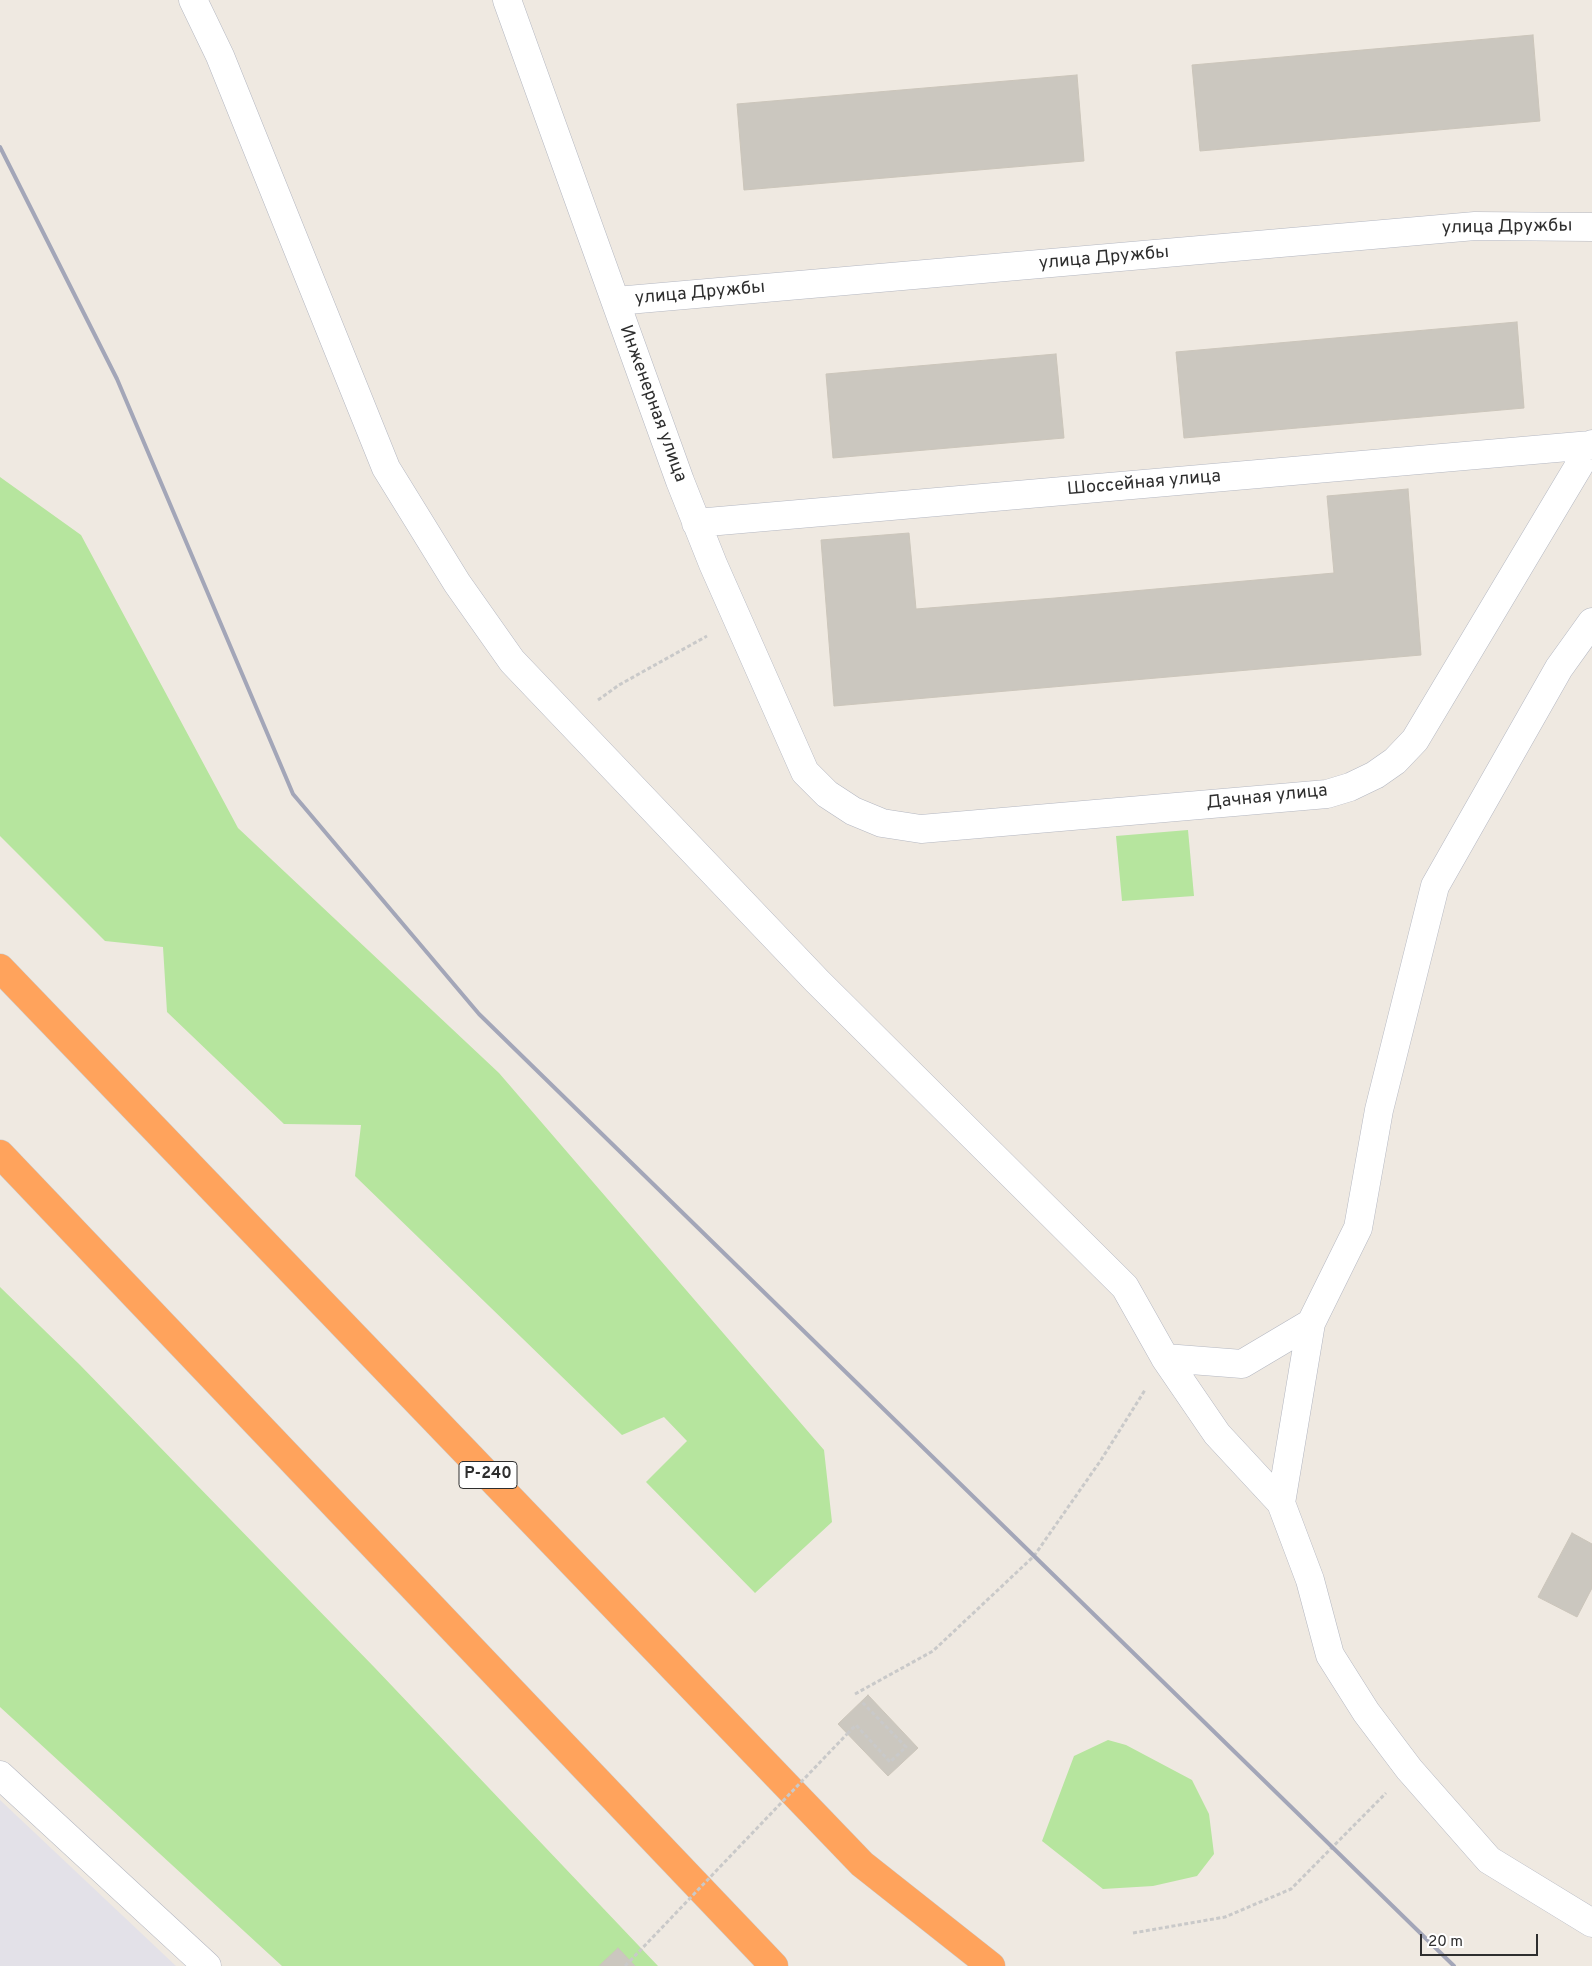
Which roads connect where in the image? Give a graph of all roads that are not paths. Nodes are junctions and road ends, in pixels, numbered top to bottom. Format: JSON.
{"nodes":[{"id":1,"x":193,"y":0,"type":"edge"},
{"id":2,"x":507,"y":0,"type":"edge"},
{"id":3,"x":1592,"y":227,"type":"edge"},
{"id":4,"x":616,"y":301,"type":"junction"},
{"id":5,"x":1592,"y":445,"type":"edge"},
{"id":6,"x":696,"y":523,"type":"junction"},
{"id":7,"x":1592,"y":622,"type":"edge"},
{"id":8,"x":827,"y":794,"type":"joint"},
{"id":9,"x":0,"y":968,"type":"edge"},
{"id":10,"x":0,"y":1154,"type":"edge"},
{"id":11,"x":1311,"y":1323,"type":"junction"},
{"id":12,"x":1165,"y":1358,"type":"junction"},
{"id":13,"x":1282,"y":1503,"type":"junction"},
{"id":14,"x":0,"y":1775,"type":"edge"},
{"id":15,"x":1592,"y":1923,"type":"edge"},
{"id":16,"x":207,"y":1966,"type":"edge"},
{"id":17,"x":774,"y":1966,"type":"edge"},
{"id":18,"x":991,"y":1966,"type":"edge"}],
"edges":[{"from":1,"to":12,"type":"street"},
{"from":2,"to":4,"type":"street","name":"Инженерная улица"},
{"from":3,"to":4,"type":"street","name":"улица Дружбы"},
{"from":4,"to":6,"type":"street","name":"Инженерная улица"},
{"from":5,"to":6,"type":"street","name":"Шоссейная улица"},
{"from":5,"to":8,"type":"street","name":"Дачная улица"},
{"from":6,"to":8,"type":"street","name":"Инженерная улица"},
{"from":7,"to":11,"type":"street"},
{"from":9,"to":18,"type":"highway","number":"Р-240"},
{"from":10,"to":17,"type":"highway"},
{"from":11,"to":12,"type":"street"},
{"from":11,"to":13,"type":"street"},
{"from":12,"to":13,"type":"street"},
{"from":13,"to":15,"type":"street"},
{"from":14,"to":16,"type":"street"}]}
